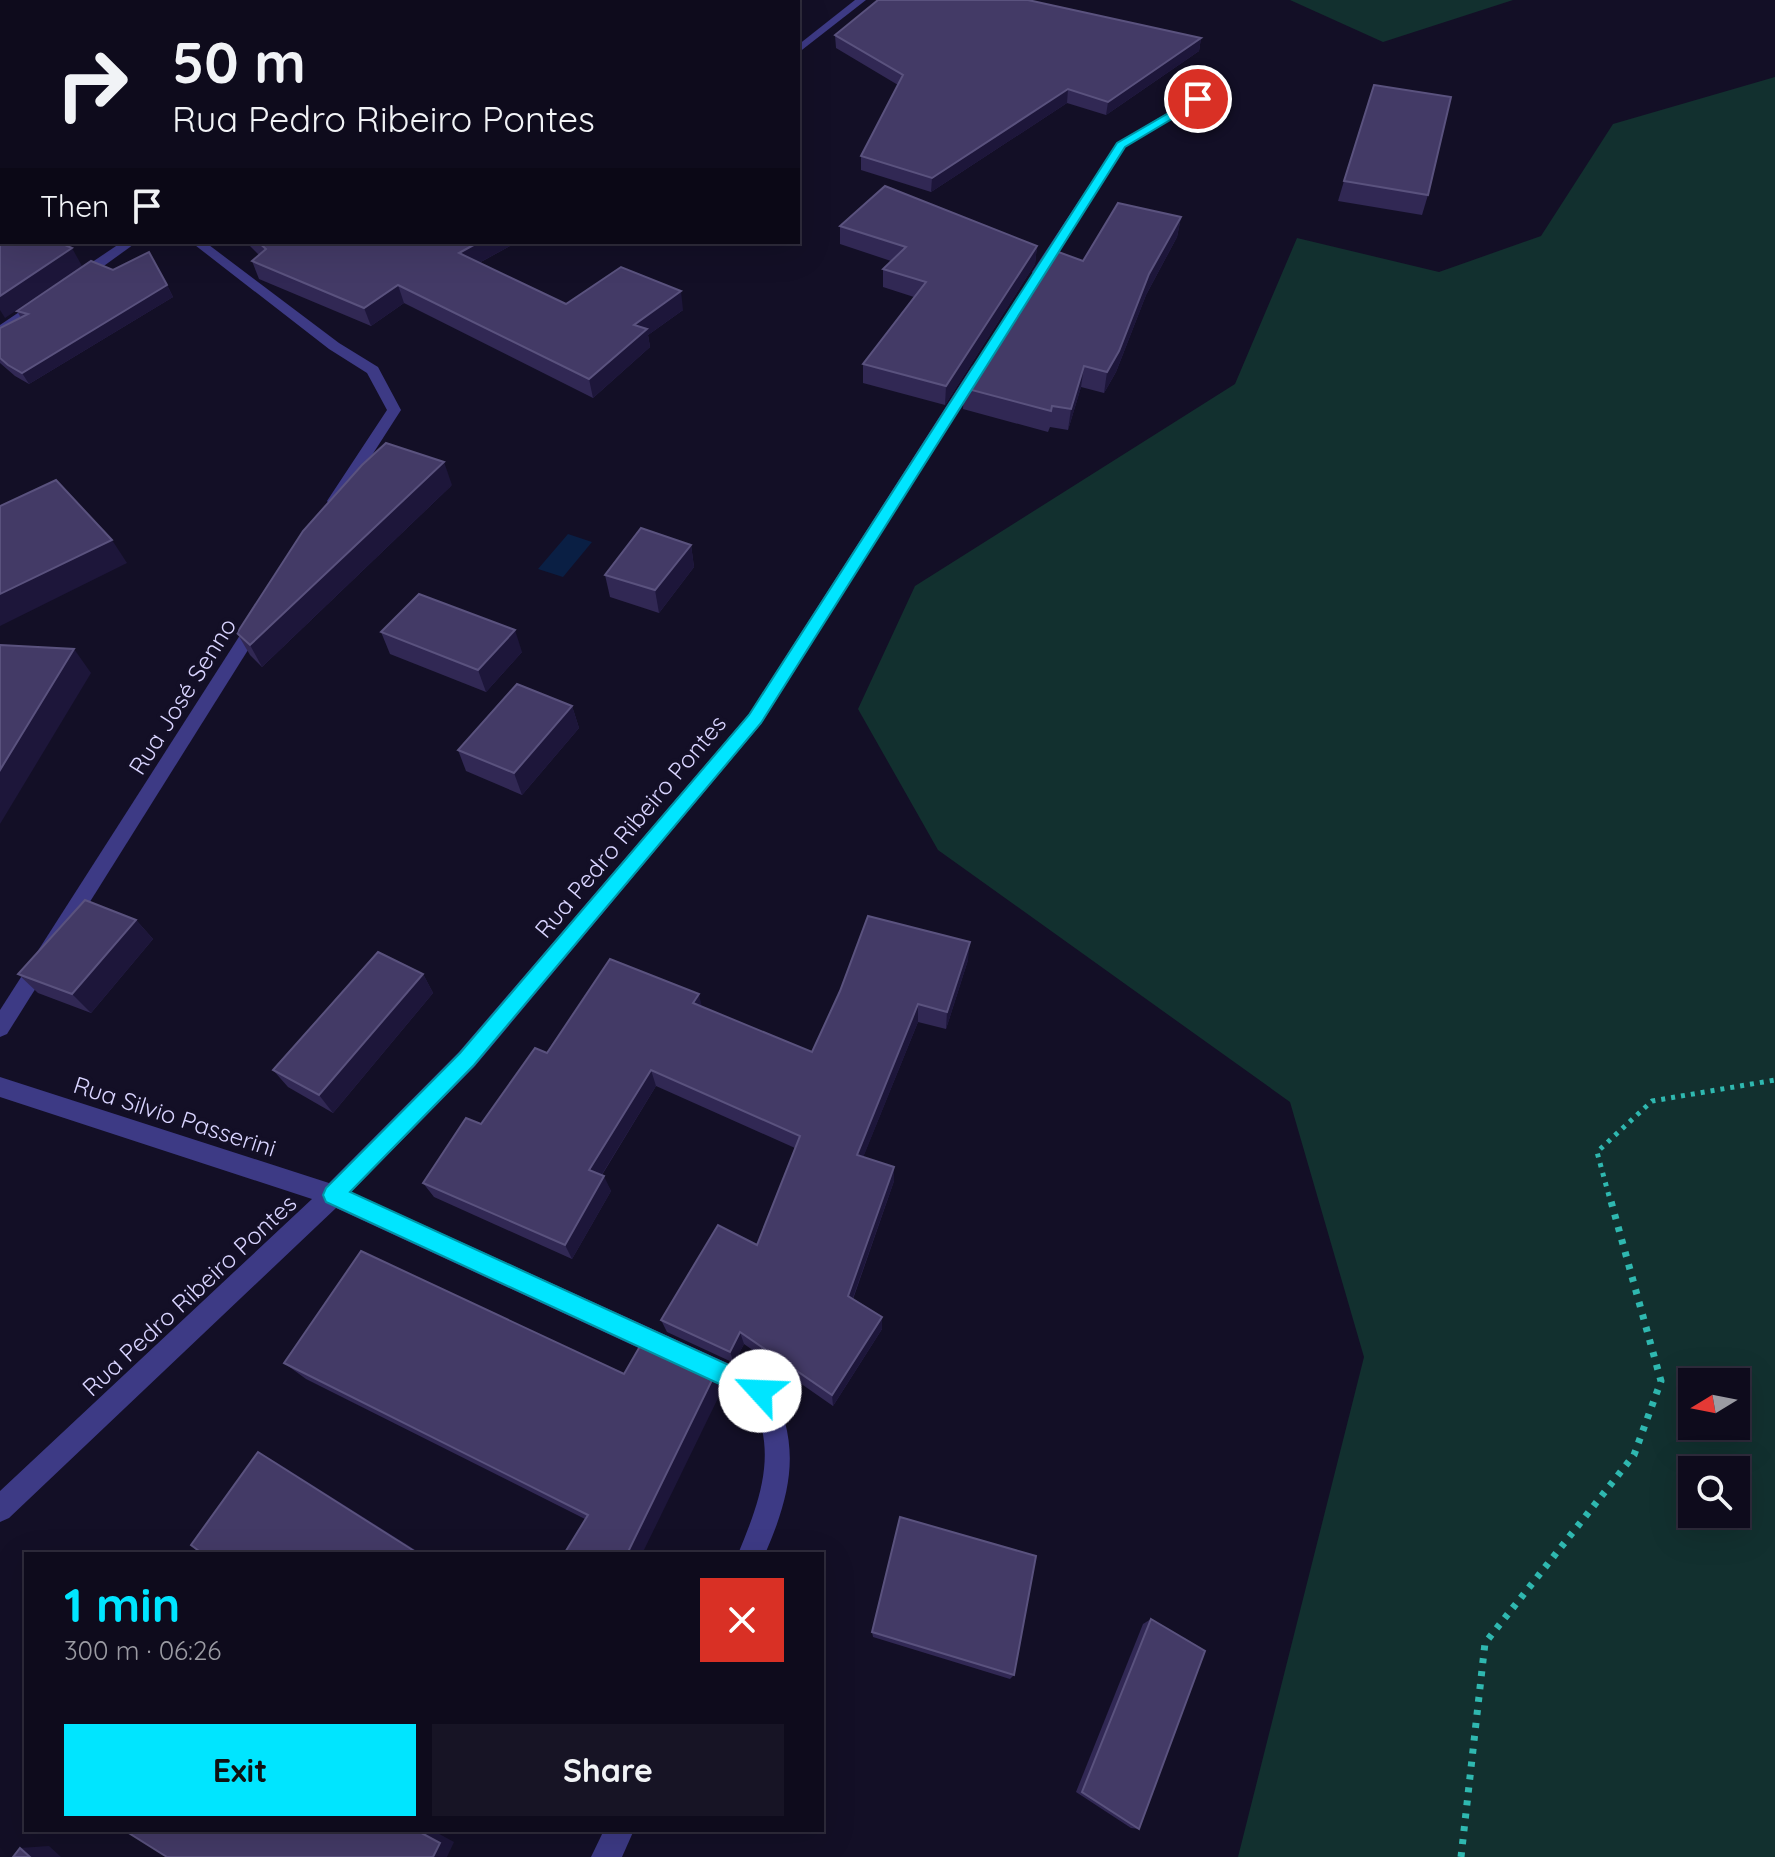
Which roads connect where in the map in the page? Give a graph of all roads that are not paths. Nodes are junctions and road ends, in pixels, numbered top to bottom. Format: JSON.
{"nodes":[{"id":1,"x":861,"y":0,"type":"edge"},
{"id":2,"x":800,"y":48,"type":"edge"},
{"id":3,"x":1198,"y":99,"type":"dead end"},
{"id":4,"x":128,"y":244,"type":"edge"},
{"id":5,"x":200,"y":244,"type":"edge"},
{"id":6,"x":65,"y":286,"type":"edge"},
{"id":7,"x":1026,"y":293,"type":"edge"},
{"id":8,"x":52,"y":295,"type":"edge"},
{"id":9,"x":0,"y":331,"type":"edge"},
{"id":10,"x":992,"y":347,"type":"edge"},
{"id":11,"x":326,"y":515,"type":"edge"},
{"id":12,"x":267,"y":607,"type":"edge"},
{"id":13,"x":0,"y":1028,"type":"edge"},
{"id":14,"x":0,"y":1087,"type":"edge"},
{"id":15,"x":333,"y":1195,"type":"junction"},
{"id":16,"x":0,"y":1509,"type":"edge"},
{"id":17,"x":752,"y":1552,"type":"edge"},
{"id":18,"x":618,"y":1832,"type":"edge"},
{"id":19,"x":606,"y":1857,"type":"edge"}],
"edges":[{"from":1,"to":2,"type":"street"},
{"from":3,"to":7,"type":"street"},
{"from":4,"to":6,"type":"street"},
{"from":5,"to":11,"type":"street"},
{"from":8,"to":9,"type":"street"},
{"from":10,"to":15,"type":"street","name":"Rua Pedro Ribeiro Pontes"},
{"from":12,"to":13,"type":"street","name":"Rua José Senno"},
{"from":14,"to":15,"type":"street","name":"Rua Silvio Passerini"},
{"from":15,"to":16,"type":"street","name":"Rua Pedro Ribeiro Pontes"},
{"from":15,"to":17,"type":"street","name":"Rua Silvio Passerini"},
{"from":18,"to":19,"type":"street"}]}
